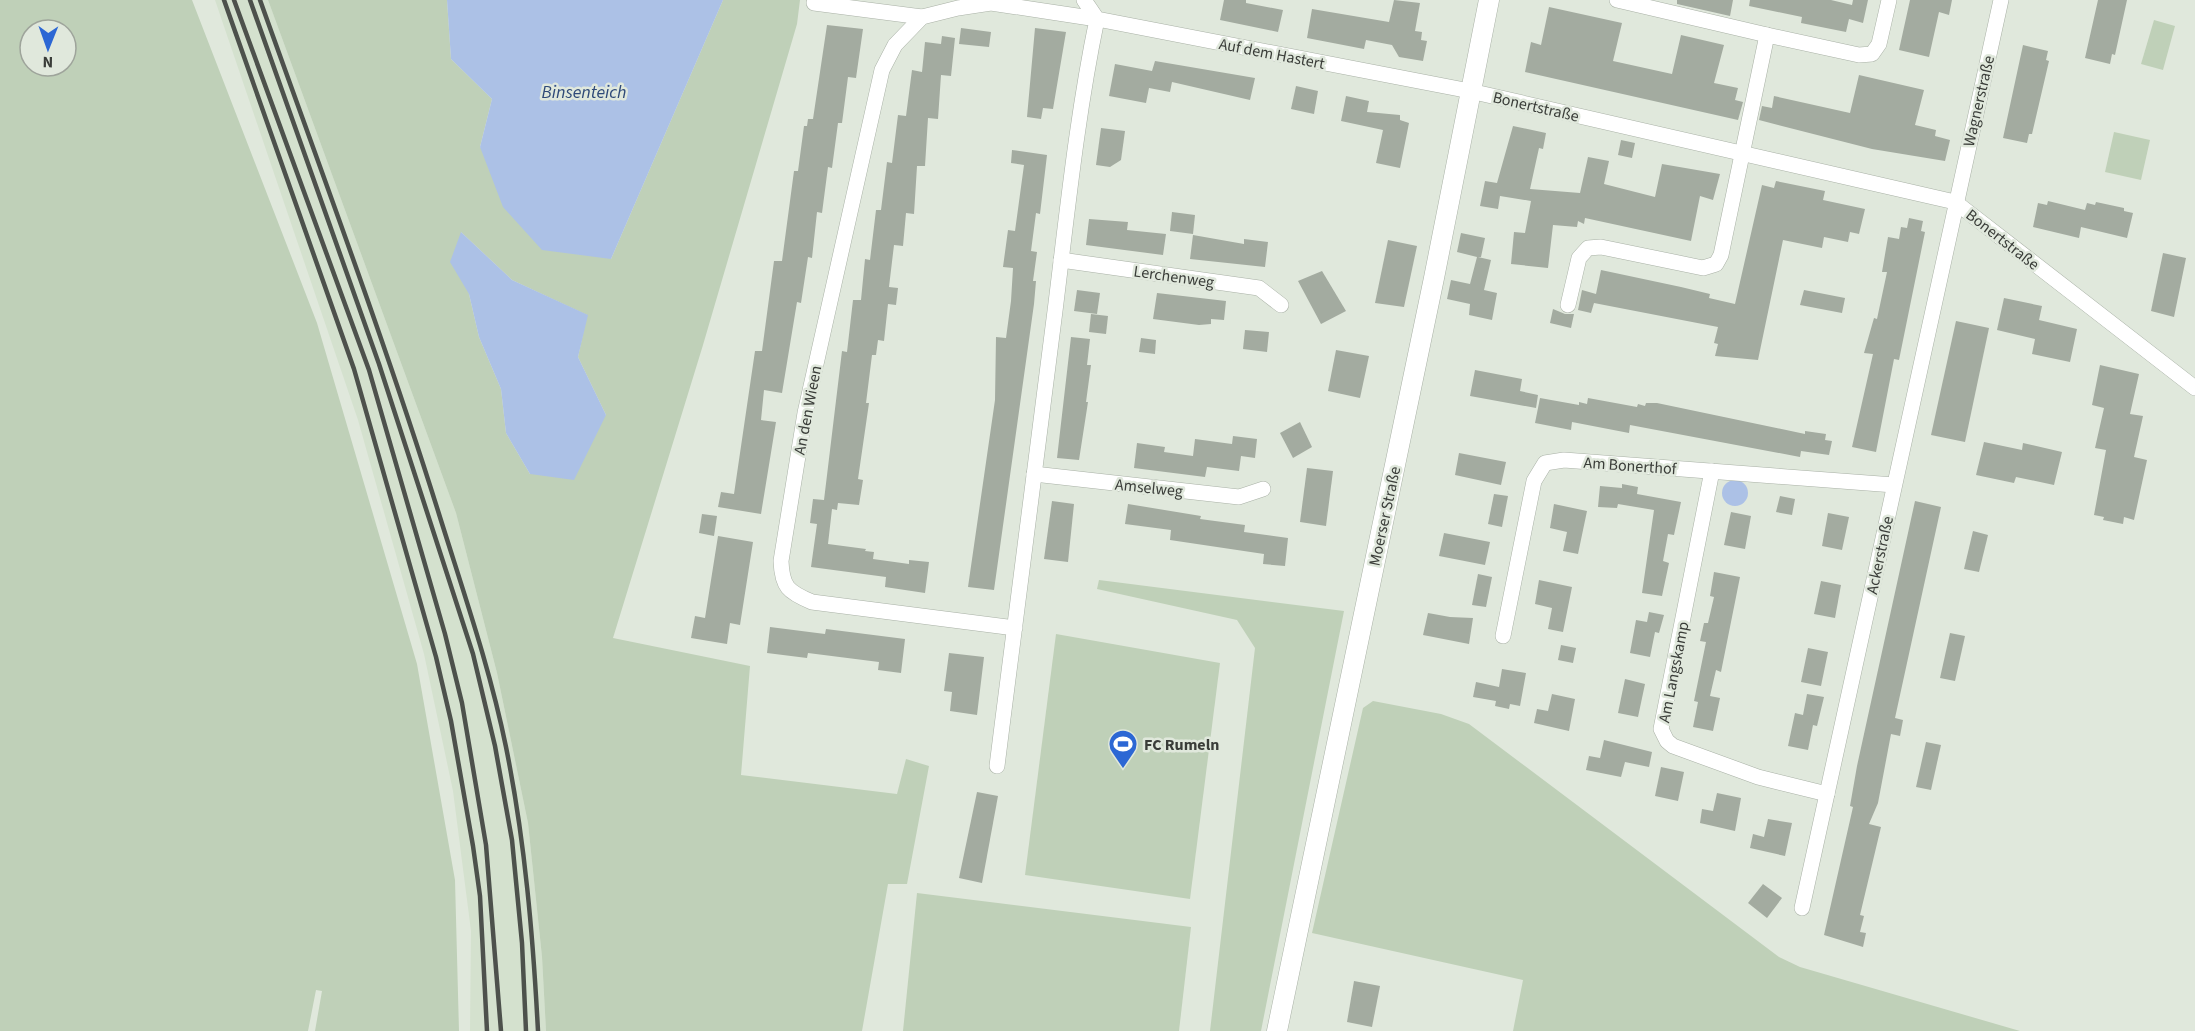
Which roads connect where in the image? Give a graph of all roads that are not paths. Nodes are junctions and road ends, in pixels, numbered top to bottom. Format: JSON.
{"nodes":[{"id":1,"x":1084,"y":0,"type":"edge"},
{"id":2,"x":1489,"y":0,"type":"edge"},
{"id":3,"x":1617,"y":0,"type":"edge"},
{"id":4,"x":1889,"y":0,"type":"edge"},
{"id":5,"x":2001,"y":0,"type":"edge"},
{"id":6,"x":814,"y":3,"type":"dead end"},
{"id":7,"x":1673,"y":6,"type":"edge"},
{"id":8,"x":922,"y":17,"type":"junction"},
{"id":9,"x":1097,"y":19,"type":"junction"},
{"id":10,"x":1767,"y":35,"type":"junction"},
{"id":11,"x":1470,"y":91,"type":"junction"},
{"id":12,"x":1742,"y":154,"type":"junction"},
{"id":13,"x":1955,"y":202,"type":"junction"},
{"id":14,"x":1061,"y":260,"type":"junction"},
{"id":15,"x":1281,"y":305,"type":"dead end"},
{"id":16,"x":1568,"y":305,"type":"dead end"},
{"id":17,"x":2195,"y":388,"type":"edge"},
{"id":18,"x":1712,"y":471,"type":"junction"},
{"id":19,"x":1034,"y":474,"type":"junction"},
{"id":20,"x":1894,"y":485,"type":"junction"},
{"id":21,"x":1263,"y":489,"type":"dead end"},
{"id":22,"x":1015,"y":628,"type":"junction"},
{"id":23,"x":1503,"y":636,"type":"dead end"},
{"id":24,"x":997,"y":766,"type":"dead end"},
{"id":25,"x":1827,"y":795,"type":"junction"},
{"id":26,"x":1802,"y":908,"type":"dead end"},
{"id":27,"x":1277,"y":1031,"type":"edge"}],
"edges":[{"from":1,"to":9,"type":"street"},
{"from":2,"to":11,"type":"main road","name":"Moerser Straße"},
{"from":3,"to":7,"type":"street"},
{"from":4,"to":10,"type":"street"},
{"from":5,"to":13,"type":"street","name":"Wagnerstraße"},
{"from":6,"to":8,"type":"street"},
{"from":7,"to":10,"type":"street"},
{"from":8,"to":9,"type":"street"},
{"from":8,"to":22,"type":"street","name":"An den Wieen"},
{"from":9,"to":11,"type":"street","name":"Auf dem Hastert"},
{"from":9,"to":14,"type":"street"},
{"from":10,"to":12,"type":"street"},
{"from":11,"to":12,"type":"street","name":"Bonertstraße"},
{"from":11,"to":27,"type":"main road","name":"Moerser Straße"},
{"from":12,"to":13,"type":"street","name":"Bonertstraße"},
{"from":12,"to":16,"type":"street"},
{"from":13,"to":17,"type":"street","name":"Bonertstraße"},
{"from":13,"to":20,"type":"street","name":"Ackerstraße"},
{"from":14,"to":15,"type":"street","name":"Lerchenweg"},
{"from":14,"to":19,"type":"street"},
{"from":18,"to":20,"type":"street","name":"Am Bonerthof"},
{"from":18,"to":23,"type":"street","name":"Am Bonerthof"},
{"from":18,"to":25,"type":"street","name":"Am Langskamp"},
{"from":19,"to":21,"type":"street","name":"Amselweg"},
{"from":19,"to":22,"type":"street"},
{"from":20,"to":25,"type":"street","name":"Ackerstraße"},
{"from":22,"to":24,"type":"street"},
{"from":25,"to":26,"type":"street","name":"Ackerstraße"}]}
